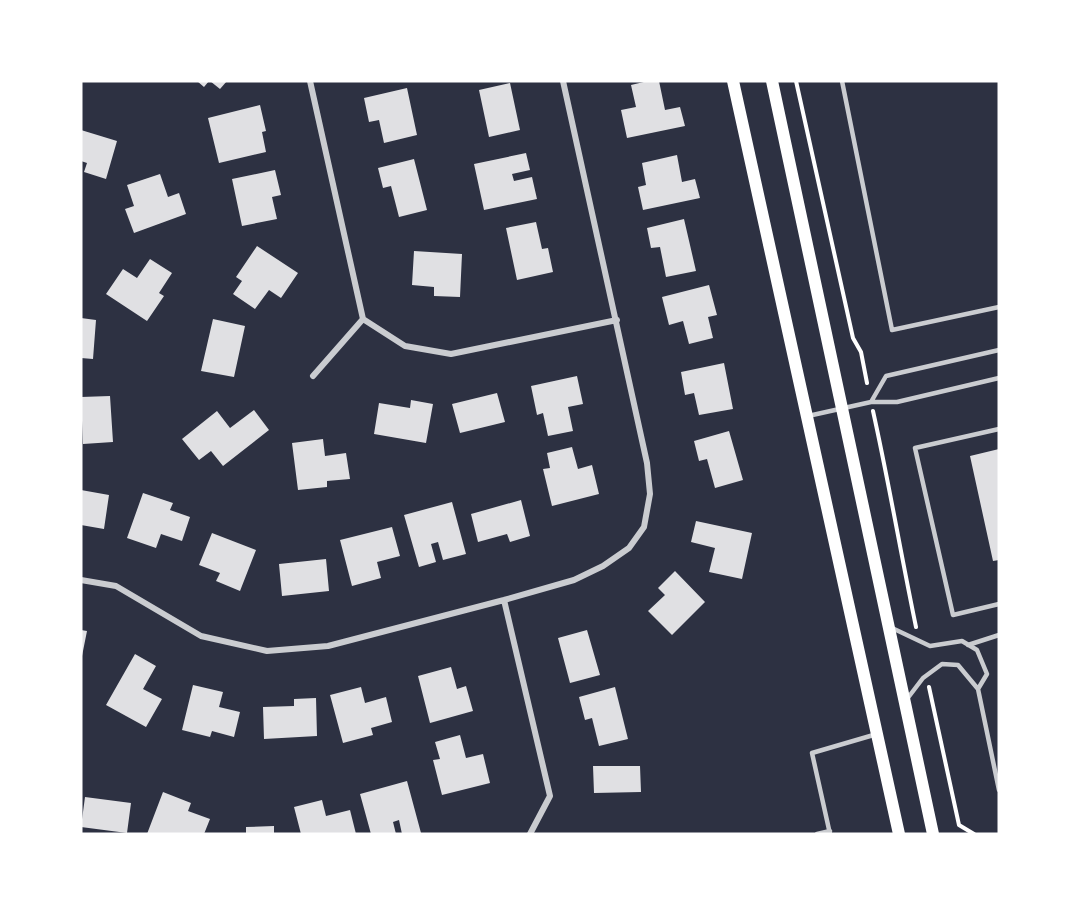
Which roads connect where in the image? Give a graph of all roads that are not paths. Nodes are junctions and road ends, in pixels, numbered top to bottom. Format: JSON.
{"nodes":[{"id":1,"x":310,"y":81,"type":"edge"},
{"id":2,"x":563,"y":81,"type":"edge"},
{"id":3,"x":733,"y":81,"type":"edge"},
{"id":4,"x":772,"y":81,"type":"edge"},
{"id":5,"x":842,"y":81,"type":"edge"},
{"id":6,"x":999,"y":307,"type":"edge"},
{"id":7,"x":363,"y":320,"type":"junction"},
{"id":8,"x":617,"y":320,"type":"junction"},
{"id":9,"x":999,"y":350,"type":"edge"},
{"id":10,"x":313,"y":376,"type":"dead end"},
{"id":11,"x":999,"y":378,"type":"edge"},
{"id":12,"x":871,"y":402,"type":"junction"},
{"id":13,"x":842,"y":409,"type":"junction"},
{"id":14,"x":807,"y":417,"type":"junction"},
{"id":15,"x":999,"y":429,"type":"edge"},
{"id":16,"x":81,"y":580,"type":"edge"},
{"id":17,"x":504,"y":600,"type":"junction"},
{"id":18,"x":999,"y":604,"type":"edge"},
{"id":19,"x":889,"y":626,"type":"junction"},
{"id":20,"x":999,"y":635,"type":"edge"},
{"id":21,"x":968,"y":645,"type":"junction"},
{"id":22,"x":978,"y":689,"type":"junction"},
{"id":23,"x":905,"y":702,"type":"junction"},
{"id":24,"x":877,"y":734,"type":"junction"},
{"id":25,"x":999,"y":790,"type":"edge"},
{"id":26,"x":935,"y":831,"type":"edge"},
{"id":27,"x":830,"y":833,"type":"edge"},
{"id":28,"x":530,"y":834,"type":"edge"},
{"id":29,"x":818,"y":834,"type":"edge"},
{"id":30,"x":898,"y":834,"type":"edge"}],
"edges":[{"from":1,"to":7,"type":"street"},
{"from":2,"to":8,"type":"street"},
{"from":3,"to":14,"type":"main road"},
{"from":4,"to":13,"type":"main road"},
{"from":5,"to":6,"type":"lane"},
{"from":7,"to":8,"type":"street"},
{"from":7,"to":10,"type":"street"},
{"from":8,"to":17,"type":"street"},
{"from":9,"to":12,"type":"lane"},
{"from":11,"to":12,"type":"lane"},
{"from":12,"to":13,"type":"lane"},
{"from":13,"to":14,"type":"lane"},
{"from":13,"to":19,"type":"main road"},
{"from":14,"to":24,"type":"main road"},
{"from":15,"to":18,"type":"lane"},
{"from":16,"to":17,"type":"street"},
{"from":17,"to":28,"type":"street"},
{"from":19,"to":21,"type":"lane"},
{"from":19,"to":23,"type":"main road"},
{"from":20,"to":21,"type":"lane"},
{"from":21,"to":22,"type":"lane"},
{"from":22,"to":23,"type":"lane"},
{"from":22,"to":25,"type":"lane"},
{"from":23,"to":26,"type":"main road"},
{"from":24,"to":27,"type":"lane"},
{"from":24,"to":30,"type":"main road"},
{"from":27,"to":29,"type":"lane"}]}
